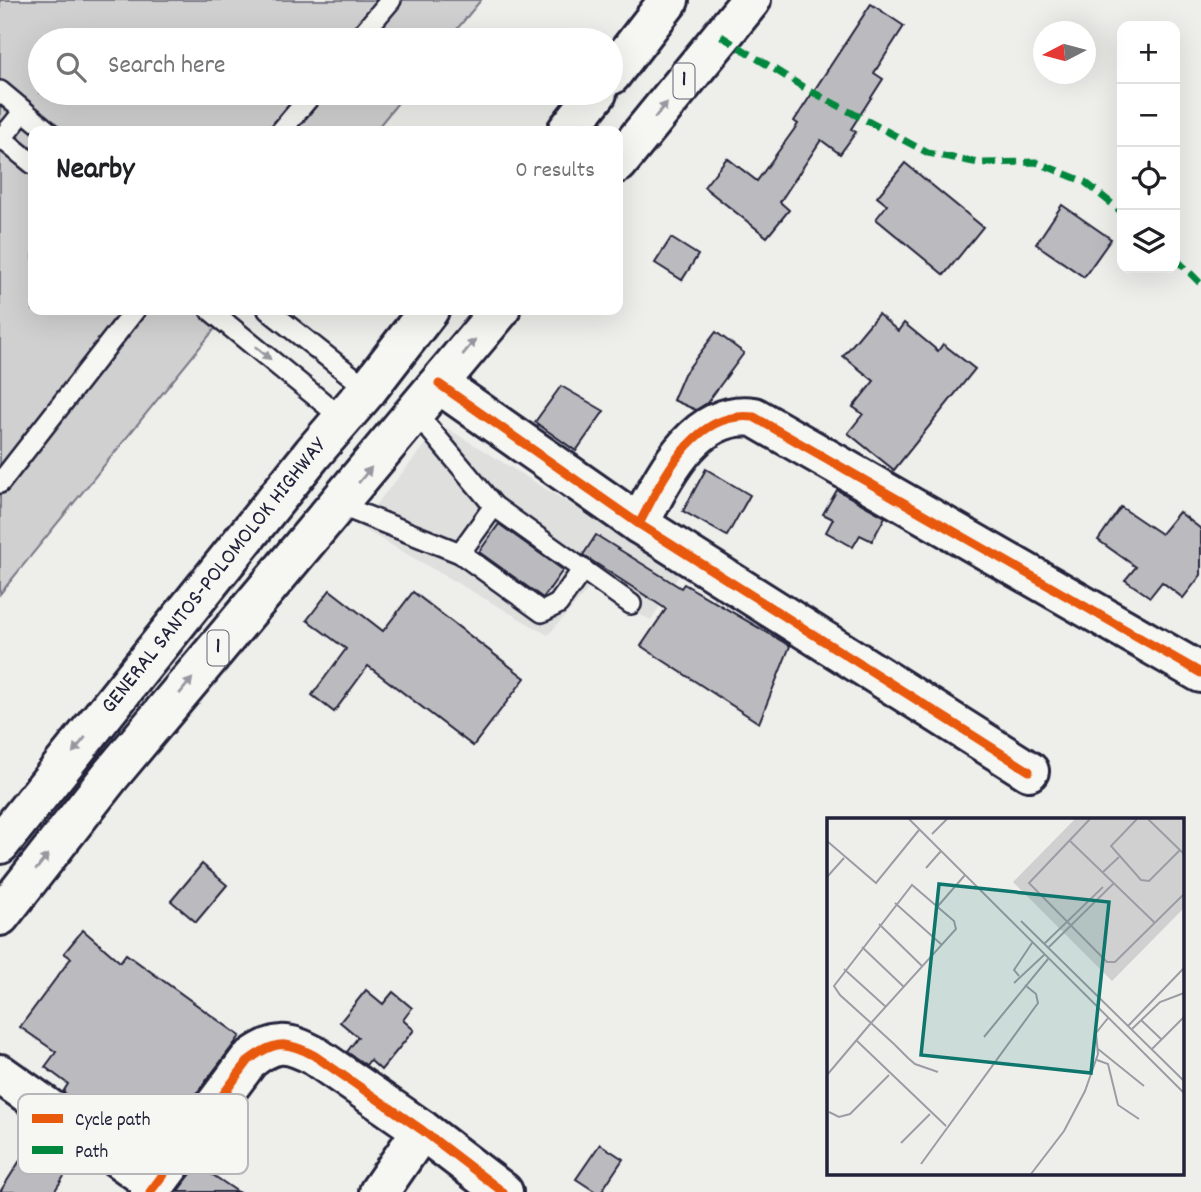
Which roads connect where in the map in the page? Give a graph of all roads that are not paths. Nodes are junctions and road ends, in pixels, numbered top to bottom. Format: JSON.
{"nodes":[{"id":1,"x":391,"y":0,"type":"edge"},
{"id":2,"x":669,"y":0,"type":"edge"},
{"id":3,"x":751,"y":0,"type":"edge"},
{"id":4,"x":368,"y":28,"type":"edge"},
{"id":5,"x":623,"y":59,"type":"edge"},
{"id":6,"x":0,"y":91,"type":"edge"},
{"id":7,"x":303,"y":105,"type":"edge"},
{"id":8,"x":588,"y":105,"type":"edge"},
{"id":9,"x":24,"y":111,"type":"junction"},
{"id":10,"x":42,"y":126,"type":"edge"},
{"id":11,"x":285,"y":126,"type":"edge"},
{"id":12,"x":571,"y":126,"type":"edge"},
{"id":13,"x":1,"y":138,"type":"edge"},
{"id":14,"x":623,"y":157,"type":"edge"},
{"id":15,"x":28,"y":160,"type":"edge"},
{"id":16,"x":131,"y":315,"type":"edge"},
{"id":17,"x":216,"y":315,"type":"edge"},
{"id":18,"x":274,"y":315,"type":"edge"},
{"id":19,"x":425,"y":315,"type":"edge"},
{"id":20,"x":495,"y":315,"type":"edge"},
{"id":21,"x":368,"y":390,"type":"junction"},
{"id":22,"x":428,"y":399,"type":"junction"},
{"id":23,"x":342,"y":418,"type":"junction"},
{"id":24,"x":0,"y":483,"type":"edge"},
{"id":25,"x":339,"y":505,"type":"junction"},
{"id":26,"x":494,"y":506,"type":"junction"},
{"id":27,"x":639,"y":524,"type":"junction"},
{"id":28,"x":460,"y":553,"type":"junction"},
{"id":29,"x":583,"y":569,"type":"junction"},
{"id":30,"x":631,"y":604,"type":"dead end"},
{"id":31,"x":1201,"y":673,"type":"edge"},
{"id":32,"x":1029,"y":771,"type":"dead end"},
{"id":33,"x":0,"y":844,"type":"edge"},
{"id":34,"x":0,"y":916,"type":"edge"},
{"id":35,"x":0,"y":1074,"type":"edge"},
{"id":36,"x":27,"y":1094,"type":"edge"},
{"id":37,"x":224,"y":1094,"type":"edge"},
{"id":38,"x":422,"y":1130,"type":"junction"},
{"id":39,"x":134,"y":1174,"type":"edge"},
{"id":40,"x":153,"y":1188,"type":"edge"},
{"id":41,"x":379,"y":1192,"type":"edge"},
{"id":42,"x":503,"y":1192,"type":"edge"}],
"edges":[{"from":1,"to":4,"type":"lane"},
{"from":2,"to":5,"type":"main road"},
{"from":14,"to":3,"type":"main road","number":"1","one_way":true},
{"from":6,"to":9,"type":"lane"},
{"from":7,"to":11,"type":"lane"},
{"from":8,"to":12,"type":"main road"},
{"from":9,"to":10,"type":"lane"},
{"from":9,"to":13,"type":"lane"},
{"from":13,"to":15,"type":"lane"},
{"from":16,"to":24,"type":"lane"},
{"from":17,"to":23,"type":"lane","one_way":true},
{"from":18,"to":21,"type":"lane"},
{"from":19,"to":21,"type":"main road","name":"GENERAL SANTOS-POLOMOLOK HIGHWAY","number":"1"},
{"from":22,"to":20,"type":"main road","number":"1","one_way":true},
{"from":21,"to":23,"type":"main road","name":"GENERAL SANTOS-POLOMOLOK HIGHWAY","number":"1"},
{"from":25,"to":22,"type":"main road","number":"1","one_way":true},
{"from":22,"to":26,"type":"lane"},
{"from":22,"to":27,"type":"main road"},
{"from":23,"to":33,"type":"main road","name":"GENERAL SANTOS-POLOMOLOK HIGHWAY","number":"1","one_way":true},
{"from":25,"to":28,"type":"lane"},
{"from":34,"to":25,"type":"main road","number":"1","one_way":true},
{"from":26,"to":28,"type":"lane"},
{"from":26,"to":29,"type":"lane"},
{"from":27,"to":31,"type":"main road"},
{"from":27,"to":32,"type":"main road"},
{"from":28,"to":29,"type":"lane"},
{"from":29,"to":30,"type":"lane"},
{"from":35,"to":36,"type":"main road"},
{"from":37,"to":38,"type":"main road"},
{"from":38,"to":41,"type":"main road"},
{"from":38,"to":42,"type":"main road"},
{"from":39,"to":40,"type":"main road"}]}
